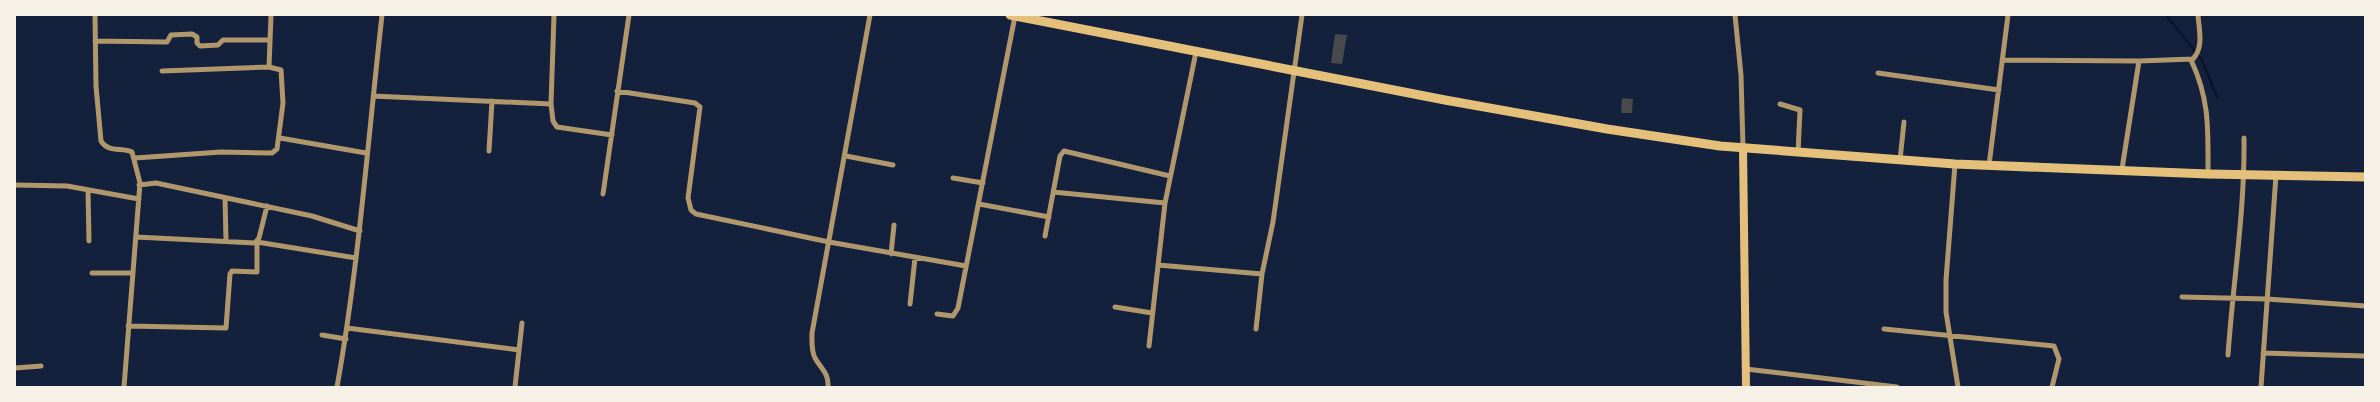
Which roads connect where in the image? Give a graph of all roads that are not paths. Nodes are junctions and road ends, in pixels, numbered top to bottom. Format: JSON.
{"nodes":[{"id":1,"x":95,"y":15,"type":"edge"},
{"id":2,"x":271,"y":15,"type":"edge"},
{"id":3,"x":382,"y":15,"type":"edge"},
{"id":4,"x":554,"y":15,"type":"edge"},
{"id":5,"x":629,"y":15,"type":"edge"},
{"id":6,"x":870,"y":15,"type":"edge"},
{"id":7,"x":1012,"y":15,"type":"edge"},
{"id":8,"x":1302,"y":15,"type":"edge"},
{"id":9,"x":1735,"y":15,"type":"edge"},
{"id":10,"x":2008,"y":15,"type":"edge"},
{"id":11,"x":2198,"y":15,"type":"edge"},
{"id":12,"x":1036,"y":17,"type":"edge"},
{"id":13,"x":95,"y":40,"type":"junction"},
{"id":14,"x":270,"y":40,"type":"junction"},
{"id":15,"x":1196,"y":52,"type":"junction"},
{"id":16,"x":2192,"y":59,"type":"junction"},
{"id":17,"x":2002,"y":60,"type":"junction"},
{"id":18,"x":2139,"y":62,"type":"junction"},
{"id":19,"x":269,"y":67,"type":"junction"},
{"id":20,"x":162,"y":71,"type":"dead end"},
{"id":21,"x":1295,"y":71,"type":"junction"},
{"id":22,"x":1878,"y":72,"type":"dead end"},
{"id":23,"x":1999,"y":90,"type":"junction"},
{"id":24,"x":617,"y":91,"type":"junction"},
{"id":25,"x":373,"y":96,"type":"junction"},
{"id":26,"x":492,"y":101,"type":"junction"},
{"id":27,"x":551,"y":104,"type":"junction"},
{"id":28,"x":1780,"y":104,"type":"dead end"},
{"id":29,"x":1904,"y":122,"type":"dead end"},
{"id":30,"x":612,"y":135,"type":"junction"},
{"id":31,"x":280,"y":138,"type":"junction"},
{"id":32,"x":2244,"y":138,"type":"dead end"},
{"id":33,"x":1743,"y":148,"type":"junction"},
{"id":34,"x":489,"y":151,"type":"dead end"},
{"id":35,"x":366,"y":153,"type":"junction"},
{"id":36,"x":1798,"y":153,"type":"junction"},
{"id":37,"x":846,"y":156,"type":"junction"},
{"id":38,"x":135,"y":158,"type":"junction"},
{"id":39,"x":1900,"y":160,"type":"junction"},
{"id":40,"x":1955,"y":164,"type":"junction"},
{"id":41,"x":893,"y":165,"type":"dead end"},
{"id":42,"x":1989,"y":165,"type":"junction"},
{"id":43,"x":2122,"y":169,"type":"junction"},
{"id":44,"x":2208,"y":174,"type":"junction"},
{"id":45,"x":2244,"y":174,"type":"junction"},
{"id":46,"x":2276,"y":174,"type":"junction"},
{"id":47,"x":1170,"y":176,"type":"junction"},
{"id":48,"x":2365,"y":177,"type":"edge"},
{"id":49,"x":953,"y":178,"type":"dead end"},
{"id":50,"x":983,"y":183,"type":"junction"},
{"id":51,"x":140,"y":184,"type":"junction"},
{"id":52,"x":15,"y":185,"type":"edge"},
{"id":53,"x":88,"y":190,"type":"junction"},
{"id":54,"x":1053,"y":192,"type":"junction"},
{"id":55,"x":603,"y":194,"type":"dead end"},
{"id":56,"x":225,"y":198,"type":"junction"},
{"id":57,"x":139,"y":199,"type":"junction"},
{"id":58,"x":1165,"y":203,"type":"junction"},
{"id":59,"x":979,"y":204,"type":"junction"},
{"id":60,"x":267,"y":206,"type":"junction"},
{"id":61,"x":1049,"y":216,"type":"junction"},
{"id":62,"x":894,"y":225,"type":"dead end"},
{"id":63,"x":360,"y":230,"type":"junction"},
{"id":64,"x":1045,"y":236,"type":"dead end"},
{"id":65,"x":136,"y":237,"type":"junction"},
{"id":66,"x":226,"y":240,"type":"junction"},
{"id":67,"x":89,"y":241,"type":"dead end"},
{"id":68,"x":257,"y":242,"type":"junction"},
{"id":69,"x":829,"y":242,"type":"junction"},
{"id":70,"x":891,"y":254,"type":"junction"},
{"id":71,"x":356,"y":258,"type":"junction"},
{"id":72,"x":915,"y":258,"type":"junction"},
{"id":73,"x":1158,"y":265,"type":"junction"},
{"id":74,"x":966,"y":266,"type":"junction"},
{"id":75,"x":92,"y":273,"type":"dead end"},
{"id":76,"x":132,"y":273,"type":"junction"},
{"id":77,"x":1262,"y":274,"type":"junction"},
{"id":78,"x":2182,"y":297,"type":"dead end"},
{"id":79,"x":2233,"y":299,"type":"junction"},
{"id":80,"x":2266,"y":299,"type":"junction"},
{"id":81,"x":910,"y":304,"type":"dead end"},
{"id":82,"x":2365,"y":306,"type":"edge"},
{"id":83,"x":1115,"y":307,"type":"dead end"},
{"id":84,"x":1152,"y":313,"type":"junction"},
{"id":85,"x":937,"y":314,"type":"dead end"},
{"id":86,"x":522,"y":323,"type":"dead end"},
{"id":87,"x":128,"y":326,"type":"junction"},
{"id":88,"x":347,"y":328,"type":"junction"},
{"id":89,"x":1884,"y":328,"type":"dead end"},
{"id":90,"x":1256,"y":329,"type":"dead end"},
{"id":91,"x":322,"y":335,"type":"dead end"},
{"id":92,"x":1949,"y":337,"type":"junction"},
{"id":93,"x":346,"y":339,"type":"junction"},
{"id":94,"x":1149,"y":346,"type":"dead end"},
{"id":95,"x":519,"y":350,"type":"junction"},
{"id":96,"x":2263,"y":353,"type":"junction"},
{"id":97,"x":2228,"y":355,"type":"dead end"},
{"id":98,"x":2365,"y":356,"type":"edge"},
{"id":99,"x":40,"y":366,"type":"dead end"},
{"id":100,"x":15,"y":368,"type":"edge"},
{"id":101,"x":1746,"y":369,"type":"junction"},
{"id":102,"x":124,"y":387,"type":"edge"},
{"id":103,"x":337,"y":387,"type":"edge"},
{"id":104,"x":515,"y":387,"type":"edge"},
{"id":105,"x":828,"y":387,"type":"edge"},
{"id":106,"x":1746,"y":387,"type":"edge"},
{"id":107,"x":1897,"y":387,"type":"edge"},
{"id":108,"x":1958,"y":387,"type":"edge"},
{"id":109,"x":2052,"y":387,"type":"edge"},
{"id":110,"x":2261,"y":387,"type":"edge"}],
"edges":[{"from":1,"to":13,"type":"street"},
{"from":2,"to":14,"type":"street"},
{"from":3,"to":25,"type":"street"},
{"from":4,"to":27,"type":"street"},
{"from":5,"to":24,"type":"street"},
{"from":6,"to":37,"type":"street"},
{"from":7,"to":12,"type":"main road"},
{"from":7,"to":50,"type":"street"},
{"from":8,"to":21,"type":"street"},
{"from":9,"to":33,"type":"street"},
{"from":10,"to":17,"type":"street"},
{"from":11,"to":16,"type":"street"},
{"from":12,"to":15,"type":"main road"},
{"from":13,"to":14,"type":"street"},
{"from":13,"to":38,"type":"street"},
{"from":14,"to":19,"type":"street"},
{"from":15,"to":21,"type":"main road"},
{"from":15,"to":47,"type":"street"},
{"from":16,"to":18,"type":"street"},
{"from":16,"to":44,"type":"street"},
{"from":17,"to":18,"type":"street"},
{"from":17,"to":23,"type":"street"},
{"from":18,"to":43,"type":"street"},
{"from":19,"to":20,"type":"street"},
{"from":19,"to":31,"type":"street"},
{"from":21,"to":33,"type":"main road"},
{"from":21,"to":77,"type":"street"},
{"from":22,"to":23,"type":"street"},
{"from":23,"to":42,"type":"street"},
{"from":24,"to":30,"type":"street"},
{"from":24,"to":69,"type":"street"},
{"from":25,"to":26,"type":"street"},
{"from":25,"to":35,"type":"street"},
{"from":26,"to":27,"type":"street"},
{"from":26,"to":34,"type":"street"},
{"from":27,"to":30,"type":"street"},
{"from":28,"to":36,"type":"street"},
{"from":29,"to":39,"type":"street"},
{"from":30,"to":55,"type":"street"},
{"from":31,"to":35,"type":"street"},
{"from":31,"to":38,"type":"street"},
{"from":32,"to":45,"type":"street"},
{"from":33,"to":36,"type":"main road"},
{"from":33,"to":101,"type":"main road"},
{"from":35,"to":63,"type":"street"},
{"from":36,"to":39,"type":"main road"},
{"from":37,"to":41,"type":"street"},
{"from":37,"to":69,"type":"street"},
{"from":38,"to":51,"type":"street"},
{"from":39,"to":40,"type":"main road"},
{"from":40,"to":42,"type":"main road"},
{"from":40,"to":92,"type":"street"},
{"from":42,"to":43,"type":"main road"},
{"from":43,"to":44,"type":"main road"},
{"from":44,"to":45,"type":"main road"},
{"from":45,"to":46,"type":"main road"},
{"from":45,"to":79,"type":"street"},
{"from":46,"to":48,"type":"main road"},
{"from":46,"to":80,"type":"street"},
{"from":47,"to":54,"type":"street"},
{"from":47,"to":58,"type":"street"},
{"from":49,"to":50,"type":"street"},
{"from":50,"to":59,"type":"street"},
{"from":51,"to":56,"type":"street"},
{"from":51,"to":57,"type":"street"},
{"from":52,"to":53,"type":"street"},
{"from":53,"to":57,"type":"street"},
{"from":53,"to":67,"type":"street"},
{"from":54,"to":58,"type":"street"},
{"from":54,"to":61,"type":"street"},
{"from":56,"to":60,"type":"street"},
{"from":56,"to":66,"type":"street"},
{"from":57,"to":65,"type":"street"},
{"from":58,"to":73,"type":"street"},
{"from":59,"to":61,"type":"street"},
{"from":59,"to":74,"type":"street"},
{"from":60,"to":63,"type":"street"},
{"from":60,"to":68,"type":"street"},
{"from":61,"to":64,"type":"street"},
{"from":62,"to":70,"type":"street"},
{"from":63,"to":71,"type":"street"},
{"from":65,"to":66,"type":"street"},
{"from":65,"to":76,"type":"street"},
{"from":66,"to":68,"type":"street"},
{"from":68,"to":71,"type":"street"},
{"from":68,"to":87,"type":"street"},
{"from":69,"to":70,"type":"street"},
{"from":69,"to":105,"type":"street"},
{"from":70,"to":72,"type":"street"},
{"from":71,"to":88,"type":"street"},
{"from":72,"to":74,"type":"street"},
{"from":72,"to":81,"type":"street"},
{"from":73,"to":77,"type":"street"},
{"from":73,"to":84,"type":"street"},
{"from":74,"to":85,"type":"street"},
{"from":75,"to":76,"type":"street"},
{"from":76,"to":87,"type":"street"},
{"from":77,"to":90,"type":"street"},
{"from":78,"to":79,"type":"street"},
{"from":79,"to":80,"type":"street"},
{"from":79,"to":97,"type":"street"},
{"from":80,"to":82,"type":"street"},
{"from":80,"to":96,"type":"street"},
{"from":83,"to":84,"type":"street"},
{"from":84,"to":94,"type":"street"},
{"from":86,"to":95,"type":"street"},
{"from":87,"to":102,"type":"street"},
{"from":88,"to":93,"type":"street"},
{"from":88,"to":95,"type":"street"},
{"from":89,"to":92,"type":"street"},
{"from":91,"to":93,"type":"street"},
{"from":92,"to":108,"type":"street"},
{"from":92,"to":109,"type":"street"},
{"from":93,"to":103,"type":"street"},
{"from":95,"to":104,"type":"street"},
{"from":96,"to":98,"type":"street"},
{"from":96,"to":110,"type":"street"},
{"from":99,"to":100,"type":"street"},
{"from":101,"to":106,"type":"main road"},
{"from":101,"to":107,"type":"street"}]}
